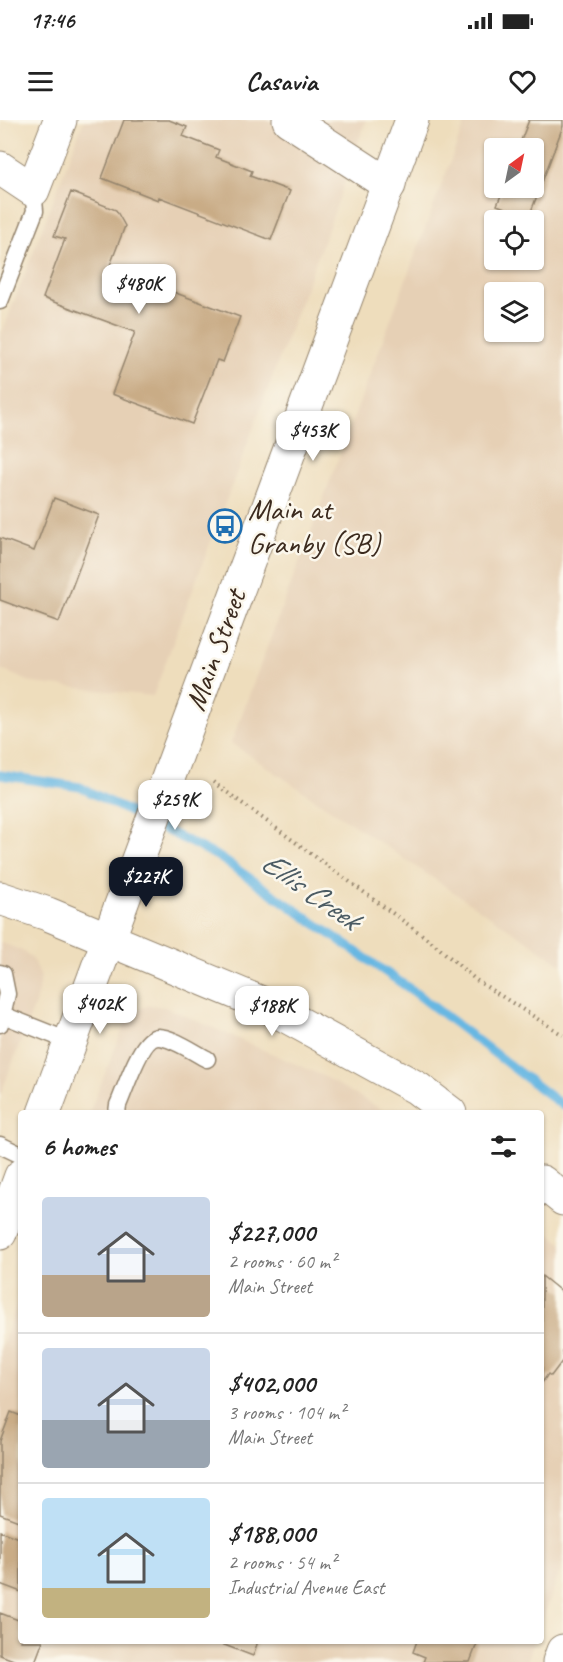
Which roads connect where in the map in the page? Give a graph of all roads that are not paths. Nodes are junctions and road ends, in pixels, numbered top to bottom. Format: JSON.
{"nodes":[{"id":1,"x":60,"y":120,"type":"edge"},
{"id":2,"x":289,"y":120,"type":"edge"},
{"id":3,"x":412,"y":120,"type":"edge"},
{"id":4,"x":0,"y":168,"type":"edge"},
{"id":5,"x":389,"y":185,"type":"junction"},
{"id":6,"x":33,"y":190,"type":"junction"},
{"id":7,"x":0,"y":301,"type":"edge"},
{"id":8,"x":0,"y":898,"type":"edge"},
{"id":9,"x":109,"y":939,"type":"junction"},
{"id":10,"x":0,"y":973,"type":"edge"},
{"id":11,"x":2,"y":1020,"type":"edge"},
{"id":12,"x":71,"y":1042,"type":"junction"},
{"id":13,"x":207,"y":1059,"type":"dead end"},
{"id":14,"x":45,"y":1110,"type":"edge"},
{"id":15,"x":117,"y":1110,"type":"edge"},
{"id":16,"x":446,"y":1110,"type":"edge"},
{"id":17,"x":0,"y":1145,"type":"edge"},
{"id":18,"x":18,"y":1154,"type":"edge"},
{"id":19,"x":18,"y":1184,"type":"edge"},
{"id":20,"x":544,"y":1184,"type":"edge"},
{"id":21,"x":563,"y":1199,"type":"edge"},
{"id":22,"x":0,"y":1233,"type":"edge"},
{"id":23,"x":563,"y":1651,"type":"edge"},
{"id":24,"x":559,"y":1662,"type":"edge"}],
"edges":[{"from":1,"to":6,"type":"main road"},
{"from":2,"to":5,"type":"main road"},
{"from":3,"to":5,"type":"main road","name":"Main Street"},
{"from":4,"to":6,"type":"main road"},
{"from":5,"to":9,"type":"main road","name":"Main Street"},
{"from":6,"to":7,"type":"lane"},
{"from":8,"to":9,"type":"main road"},
{"from":9,"to":12,"type":"main road","name":"Main Street"},
{"from":9,"to":16,"type":"main road"},
{"from":10,"to":11,"type":"lane"},
{"from":11,"to":12,"type":"lane"},
{"from":12,"to":14,"type":"main road","name":"Main Street"},
{"from":13,"to":15,"type":"lane"},
{"from":17,"to":18,"type":"lane"},
{"from":19,"to":22,"type":"main road"},
{"from":20,"to":21,"type":"main road"},
{"from":23,"to":24,"type":"main road"}]}
